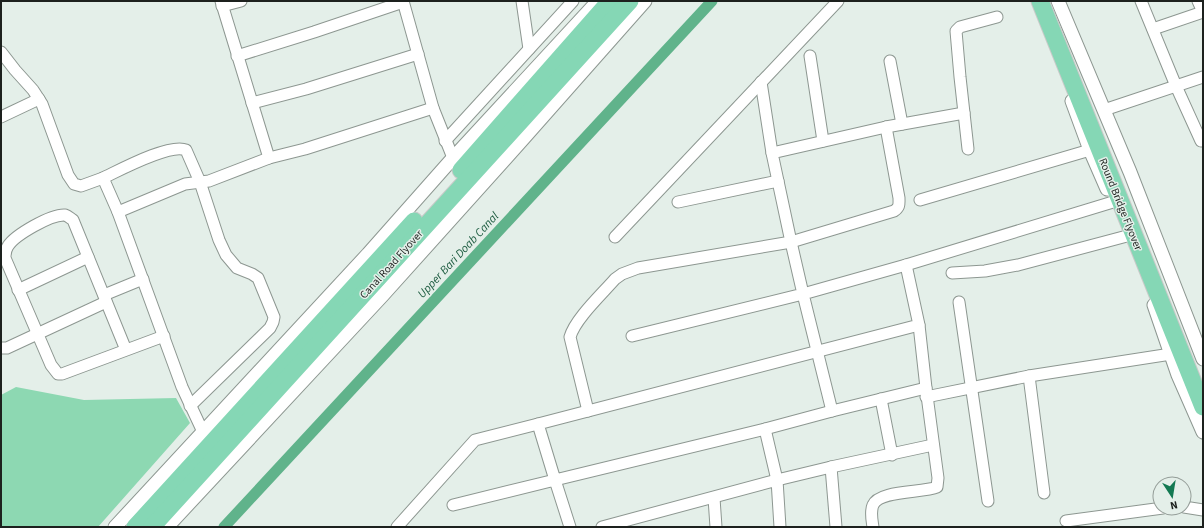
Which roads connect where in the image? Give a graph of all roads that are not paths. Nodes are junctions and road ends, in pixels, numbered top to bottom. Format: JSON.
{"nodes":[{"id":1,"x":241,"y":1,"type":"edge"},
{"id":2,"x":403,"y":1,"type":"edge"},
{"id":3,"x":522,"y":1,"type":"edge"},
{"id":4,"x":573,"y":1,"type":"edge"},
{"id":5,"x":598,"y":1,"type":"edge"},
{"id":6,"x":610,"y":1,"type":"edge"},
{"id":7,"x":630,"y":1,"type":"edge"},
{"id":8,"x":645,"y":1,"type":"edge"},
{"id":9,"x":838,"y":1,"type":"edge"},
{"id":10,"x":1033,"y":1,"type":"edge"},
{"id":11,"x":1040,"y":1,"type":"edge"},
{"id":12,"x":1050,"y":1,"type":"edge"},
{"id":13,"x":1058,"y":1,"type":"edge"},
{"id":14,"x":1141,"y":1,"type":"edge"},
{"id":15,"x":1198,"y":1,"type":"edge"},
{"id":16,"x":222,"y":4,"type":"edge"},
{"id":17,"x":1203,"y":12,"type":"edge"},
{"id":18,"x":997,"y":17,"type":"dead end"},
{"id":19,"x":1153,"y":29,"type":"junction"},
{"id":20,"x":528,"y":49,"type":"junction"},
{"id":21,"x":1,"y":52,"type":"edge"},
{"id":22,"x":418,"y":54,"type":"junction"},
{"id":23,"x":237,"y":56,"type":"junction"},
{"id":24,"x":810,"y":56,"type":"dead end"},
{"id":25,"x":890,"y":61,"type":"dead end"},
{"id":26,"x":1203,"y":77,"type":"edge"},
{"id":27,"x":761,"y":82,"type":"junction"},
{"id":28,"x":1176,"y":86,"type":"junction"},
{"id":29,"x":39,"y":99,"type":"junction"},
{"id":30,"x":252,"y":103,"type":"junction"},
{"id":31,"x":433,"y":108,"type":"junction"},
{"id":32,"x":1104,"y":110,"type":"junction"},
{"id":33,"x":964,"y":113,"type":"junction"},
{"id":34,"x":1,"y":117,"type":"edge"},
{"id":35,"x":902,"y":124,"type":"junction"},
{"id":36,"x":886,"y":127,"type":"junction"},
{"id":37,"x":445,"y":141,"type":"junction"},
{"id":38,"x":824,"y":141,"type":"junction"},
{"id":39,"x":1201,"y":141,"type":"dead end"},
{"id":40,"x":968,"y":149,"type":"dead end"},
{"id":41,"x":1090,"y":150,"type":"junction"},
{"id":42,"x":772,"y":153,"type":"junction"},
{"id":43,"x":269,"y":158,"type":"junction"},
{"id":44,"x":453,"y":158,"type":"junction"},
{"id":45,"x":104,"y":178,"type":"junction"},
{"id":46,"x":778,"y":181,"type":"junction"},
{"id":47,"x":200,"y":182,"type":"junction"},
{"id":48,"x":920,"y":200,"type":"dead end"},
{"id":49,"x":678,"y":202,"type":"dead end"},
{"id":50,"x":1113,"y":202,"type":"junction"},
{"id":51,"x":118,"y":212,"type":"junction"},
{"id":52,"x":1127,"y":236,"type":"junction"},
{"id":53,"x":615,"y":237,"type":"dead end"},
{"id":54,"x":791,"y":242,"type":"junction"},
{"id":55,"x":88,"y":257,"type":"junction"},
{"id":56,"x":906,"y":265,"type":"junction"},
{"id":57,"x":952,"y":273,"type":"dead end"},
{"id":58,"x":143,"y":279,"type":"junction"},
{"id":59,"x":18,"y":290,"type":"junction"},
{"id":60,"x":803,"y":294,"type":"junction"},
{"id":61,"x":105,"y":298,"type":"junction"},
{"id":62,"x":959,"y":302,"type":"dead end"},
{"id":63,"x":1165,"y":303,"type":"junction"},
{"id":64,"x":919,"y":325,"type":"junction"},
{"id":65,"x":37,"y":333,"type":"junction"},
{"id":66,"x":164,"y":336,"type":"junction"},
{"id":67,"x":632,"y":336,"type":"dead end"},
{"id":68,"x":1,"y":348,"type":"edge"},
{"id":69,"x":126,"y":350,"type":"junction"},
{"id":70,"x":818,"y":351,"type":"junction"},
{"id":71,"x":1171,"y":354,"type":"junction"},
{"id":72,"x":1203,"y":359,"type":"edge"},
{"id":73,"x":1029,"y":376,"type":"junction"},
{"id":74,"x":972,"y":387,"type":"junction"},
{"id":75,"x":1203,"y":391,"type":"edge"},
{"id":76,"x":926,"y":393,"type":"junction"},
{"id":77,"x":880,"y":399,"type":"junction"},
{"id":78,"x":190,"y":406,"type":"junction"},
{"id":79,"x":1203,"y":407,"type":"edge"},
{"id":80,"x":588,"y":411,"type":"junction"},
{"id":81,"x":832,"y":411,"type":"junction"},
{"id":82,"x":538,"y":424,"type":"junction"},
{"id":83,"x":765,"y":429,"type":"junction"},
{"id":84,"x":1203,"y":432,"type":"edge"},
{"id":85,"x":216,"y":438,"type":"junction"},
{"id":86,"x":933,"y":445,"type":"junction"},
{"id":87,"x":892,"y":455,"type":"junction"},
{"id":88,"x":831,"y":467,"type":"junction"},
{"id":89,"x":555,"y":480,"type":"junction"},
{"id":90,"x":776,"y":480,"type":"junction"},
{"id":91,"x":1044,"y":494,"type":"dead end"},
{"id":92,"x":714,"y":498,"type":"junction"},
{"id":93,"x":988,"y":501,"type":"dead end"},
{"id":94,"x":453,"y":505,"type":"dead end"},
{"id":95,"x":1192,"y":508,"type":"edge"},
{"id":96,"x":1152,"y":509,"type":"edge"},
{"id":97,"x":1203,"y":510,"type":"edge"},
{"id":98,"x":1066,"y":521,"type":"dead end"},
{"id":99,"x":115,"y":527,"type":"edge"},
{"id":100,"x":135,"y":527,"type":"edge"},
{"id":101,"x":152,"y":527,"type":"edge"},
{"id":102,"x":167,"y":527,"type":"edge"},
{"id":103,"x":397,"y":527,"type":"edge"},
{"id":104,"x":570,"y":527,"type":"edge"},
{"id":105,"x":602,"y":527,"type":"edge"},
{"id":106,"x":716,"y":527,"type":"edge"},
{"id":107,"x":780,"y":527,"type":"edge"},
{"id":108,"x":836,"y":527,"type":"edge"},
{"id":109,"x":872,"y":527,"type":"edge"}],
"edges":[{"from":1,"to":16,"type":"street"},
{"from":2,"to":22,"type":"street"},
{"from":2,"to":23,"type":"street"},
{"from":3,"to":20,"type":"street"},
{"from":4,"to":20,"type":"street"},
{"from":5,"to":44,"type":"street"},
{"from":6,"to":85,"type":"main road","name":"Canal Road Flyover"},
{"from":7,"to":85,"type":"main road","name":"Canal Road Flyover"},
{"from":8,"to":102,"type":"street"},
{"from":9,"to":27,"type":"street"},
{"from":10,"to":41,"type":"street"},
{"from":11,"to":63,"type":"main road","name":"Round Bridge Flyover"},
{"from":12,"to":63,"type":"main road","name":"Round Bridge Flyover"},
{"from":13,"to":32,"type":"street"},
{"from":14,"to":19,"type":"street"},
{"from":15,"to":17,"type":"street"},
{"from":16,"to":23,"type":"street"},
{"from":17,"to":19,"type":"street"},
{"from":18,"to":33,"type":"street"},
{"from":19,"to":28,"type":"street"},
{"from":20,"to":37,"type":"street"},
{"from":21,"to":29,"type":"street"},
{"from":22,"to":30,"type":"street"},
{"from":22,"to":31,"type":"street"},
{"from":23,"to":30,"type":"street"},
{"from":24,"to":38,"type":"street"},
{"from":25,"to":35,"type":"street"},
{"from":26,"to":28,"type":"street"},
{"from":27,"to":42,"type":"street"},
{"from":27,"to":53,"type":"street"},
{"from":28,"to":32,"type":"street"},
{"from":28,"to":39,"type":"street"},
{"from":29,"to":34,"type":"street"},
{"from":29,"to":45,"type":"street"},
{"from":30,"to":43,"type":"street"},
{"from":31,"to":37,"type":"street"},
{"from":31,"to":43,"type":"street"},
{"from":32,"to":72,"type":"street"},
{"from":33,"to":35,"type":"street"},
{"from":33,"to":40,"type":"street"},
{"from":35,"to":36,"type":"street"},
{"from":36,"to":38,"type":"street"},
{"from":36,"to":54,"type":"street"},
{"from":37,"to":44,"type":"street"},
{"from":38,"to":42,"type":"street"},
{"from":41,"to":48,"type":"street"},
{"from":41,"to":50,"type":"street"},
{"from":42,"to":46,"type":"street"},
{"from":43,"to":47,"type":"street"},
{"from":44,"to":85,"type":"street"},
{"from":45,"to":47,"type":"street"},
{"from":45,"to":51,"type":"street"},
{"from":46,"to":49,"type":"street"},
{"from":46,"to":54,"type":"street"},
{"from":47,"to":51,"type":"street"},
{"from":47,"to":78,"type":"street"},
{"from":50,"to":52,"type":"street"},
{"from":50,"to":56,"type":"street"},
{"from":51,"to":58,"type":"street"},
{"from":52,"to":57,"type":"street"},
{"from":52,"to":71,"type":"street"},
{"from":54,"to":60,"type":"street"},
{"from":54,"to":80,"type":"street"},
{"from":55,"to":59,"type":"street"},
{"from":55,"to":59,"type":"street"},
{"from":55,"to":61,"type":"street"},
{"from":56,"to":60,"type":"street"},
{"from":56,"to":64,"type":"street"},
{"from":58,"to":61,"type":"street"},
{"from":58,"to":66,"type":"street"},
{"from":59,"to":65,"type":"street"},
{"from":60,"to":67,"type":"street"},
{"from":60,"to":70,"type":"street"},
{"from":61,"to":65,"type":"street"},
{"from":61,"to":69,"type":"street"},
{"from":62,"to":74,"type":"street"},
{"from":63,"to":75,"type":"main road","name":"Round Bridge Flyover"},
{"from":63,"to":79,"type":"main road","name":"Round Bridge Flyover"},
{"from":64,"to":70,"type":"street"},
{"from":64,"to":76,"type":"street"},
{"from":65,"to":68,"type":"street"},
{"from":65,"to":69,"type":"street"},
{"from":66,"to":69,"type":"street"},
{"from":66,"to":78,"type":"street"},
{"from":70,"to":80,"type":"street"},
{"from":70,"to":81,"type":"street"},
{"from":71,"to":73,"type":"street"},
{"from":71,"to":84,"type":"street"},
{"from":73,"to":74,"type":"street"},
{"from":73,"to":91,"type":"street"},
{"from":74,"to":76,"type":"street"},
{"from":74,"to":93,"type":"street"},
{"from":76,"to":77,"type":"street"},
{"from":76,"to":86,"type":"street"},
{"from":77,"to":81,"type":"street"},
{"from":77,"to":87,"type":"street"},
{"from":78,"to":85,"type":"street"},
{"from":80,"to":82,"type":"street"},
{"from":81,"to":83,"type":"street"},
{"from":82,"to":89,"type":"street"},
{"from":82,"to":103,"type":"street"},
{"from":83,"to":89,"type":"street"},
{"from":83,"to":90,"type":"street"},
{"from":85,"to":99,"type":"street"},
{"from":85,"to":100,"type":"main road","name":"Canal Road Flyover"},
{"from":85,"to":101,"type":"main road","name":"Canal Road Flyover"},
{"from":86,"to":87,"type":"street"},
{"from":86,"to":109,"type":"street"},
{"from":87,"to":88,"type":"street"},
{"from":88,"to":90,"type":"street"},
{"from":88,"to":108,"type":"street"},
{"from":89,"to":94,"type":"street"},
{"from":89,"to":104,"type":"street"},
{"from":90,"to":92,"type":"street"},
{"from":90,"to":107,"type":"street"},
{"from":92,"to":105,"type":"street"},
{"from":92,"to":106,"type":"street"},
{"from":95,"to":97,"type":"street"},
{"from":96,"to":98,"type":"street"}]}
